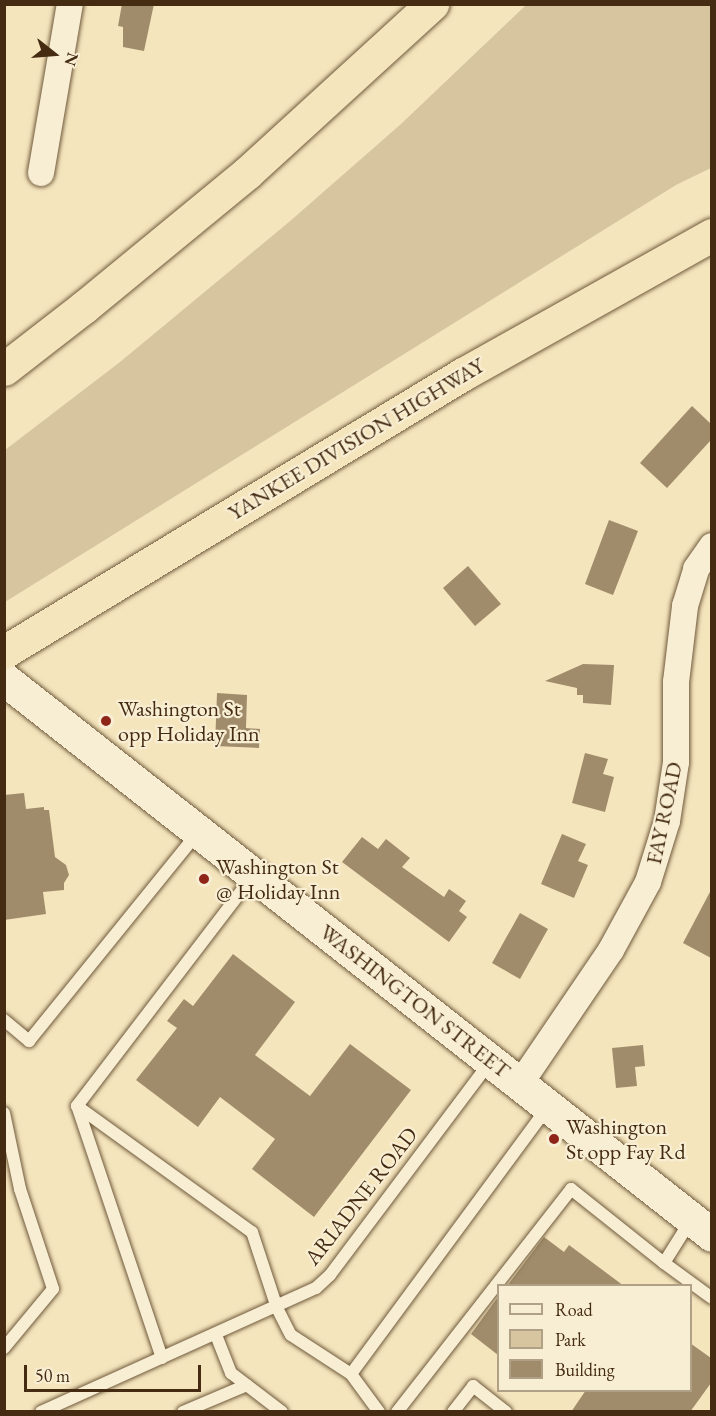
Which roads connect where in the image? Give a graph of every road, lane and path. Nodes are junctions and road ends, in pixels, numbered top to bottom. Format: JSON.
{"nodes":[{"id":1,"x":70,"y":4,"type":"edge"},
{"id":2,"x":432,"y":4,"type":"edge"},
{"id":3,"x":41,"y":173,"type":"dead end"},
{"id":4,"x":711,"y":235,"type":"edge"},
{"id":5,"x":4,"y":369,"type":"edge"},
{"id":6,"x":711,"y":546,"type":"edge"},
{"id":7,"x":11,"y":651,"type":"edge"},
{"id":8,"x":4,"y":679,"type":"edge"},
{"id":9,"x":199,"y":831,"type":"junction"},
{"id":10,"x":254,"y":875,"type":"junction"},
{"id":11,"x":4,"y":1020,"type":"edge"},
{"id":12,"x":490,"y":1061,"type":"junction"},
{"id":13,"x":520,"y":1084,"type":"junction"},
{"id":14,"x":548,"y":1106,"type":"junction"},
{"id":15,"x":78,"y":1107,"type":"junction"},
{"id":16,"x":4,"y":1113,"type":"edge"},
{"id":17,"x":7,"y":1138,"type":"edge"},
{"id":18,"x":702,"y":1227,"type":"edge"},
{"id":19,"x":664,"y":1263,"type":"junction"},
{"id":20,"x":497,"y":1284,"type":"edge"},
{"id":21,"x":497,"y":1284,"type":"edge"},
{"id":22,"x":711,"y":1298,"type":"edge"},
{"id":23,"x":277,"y":1308,"type":"junction"},
{"id":24,"x":216,"y":1335,"type":"junction"},
{"id":25,"x":4,"y":1348,"type":"edge"},
{"id":26,"x":162,"y":1358,"type":"junction"},
{"id":27,"x":351,"y":1374,"type":"junction"},
{"id":28,"x":247,"y":1385,"type":"junction"},
{"id":29,"x":41,"y":1412,"type":"edge"},
{"id":30,"x":183,"y":1412,"type":"edge"},
{"id":31,"x":282,"y":1412,"type":"edge"},
{"id":32,"x":379,"y":1412,"type":"edge"},
{"id":33,"x":397,"y":1412,"type":"edge"},
{"id":34,"x":453,"y":1412,"type":"edge"},
{"id":35,"x":506,"y":1412,"type":"edge"}],
"edges":[{"from":1,"to":3,"type":"street"},
{"from":2,"to":5,"type":"highway"},
{"from":4,"to":7,"type":"highway","name":"YANKEE DIVISION HIGHWAY"},
{"from":6,"to":13,"type":"street","name":"FAY ROAD"},
{"from":8,"to":9,"type":"main road","name":"WASHINGTON STREET"},
{"from":9,"to":10,"type":"main road","name":"WASHINGTON STREET"},
{"from":9,"to":11,"type":"lane"},
{"from":10,"to":12,"type":"main road","name":"WASHINGTON STREET"},
{"from":10,"to":15,"type":"lane"},
{"from":12,"to":13,"type":"main road","name":"WASHINGTON STREET"},
{"from":12,"to":23,"type":"lane","name":"ARIADNE ROAD"},
{"from":13,"to":14,"type":"main road","name":"WASHINGTON STREET"},
{"from":14,"to":18,"type":"main road","name":"WASHINGTON STREET"},
{"from":14,"to":27,"type":"lane"},
{"from":15,"to":23,"type":"lane"},
{"from":15,"to":26,"type":"lane"},
{"from":16,"to":17,"type":"lane"},
{"from":17,"to":25,"type":"lane"},
{"from":18,"to":19,"type":"lane"},
{"from":19,"to":20,"type":"lane"},
{"from":19,"to":22,"type":"lane"},
{"from":21,"to":33,"type":"lane"},
{"from":23,"to":24,"type":"lane","name":"ARIADNE ROAD"},
{"from":23,"to":27,"type":"lane"},
{"from":24,"to":26,"type":"lane","name":"ARIADNE ROAD"},
{"from":24,"to":28,"type":"lane"},
{"from":26,"to":29,"type":"lane","name":"ARIADNE ROAD"},
{"from":27,"to":32,"type":"lane"},
{"from":28,"to":30,"type":"lane"},
{"from":28,"to":31,"type":"lane"},
{"from":34,"to":35,"type":"lane"}]}
